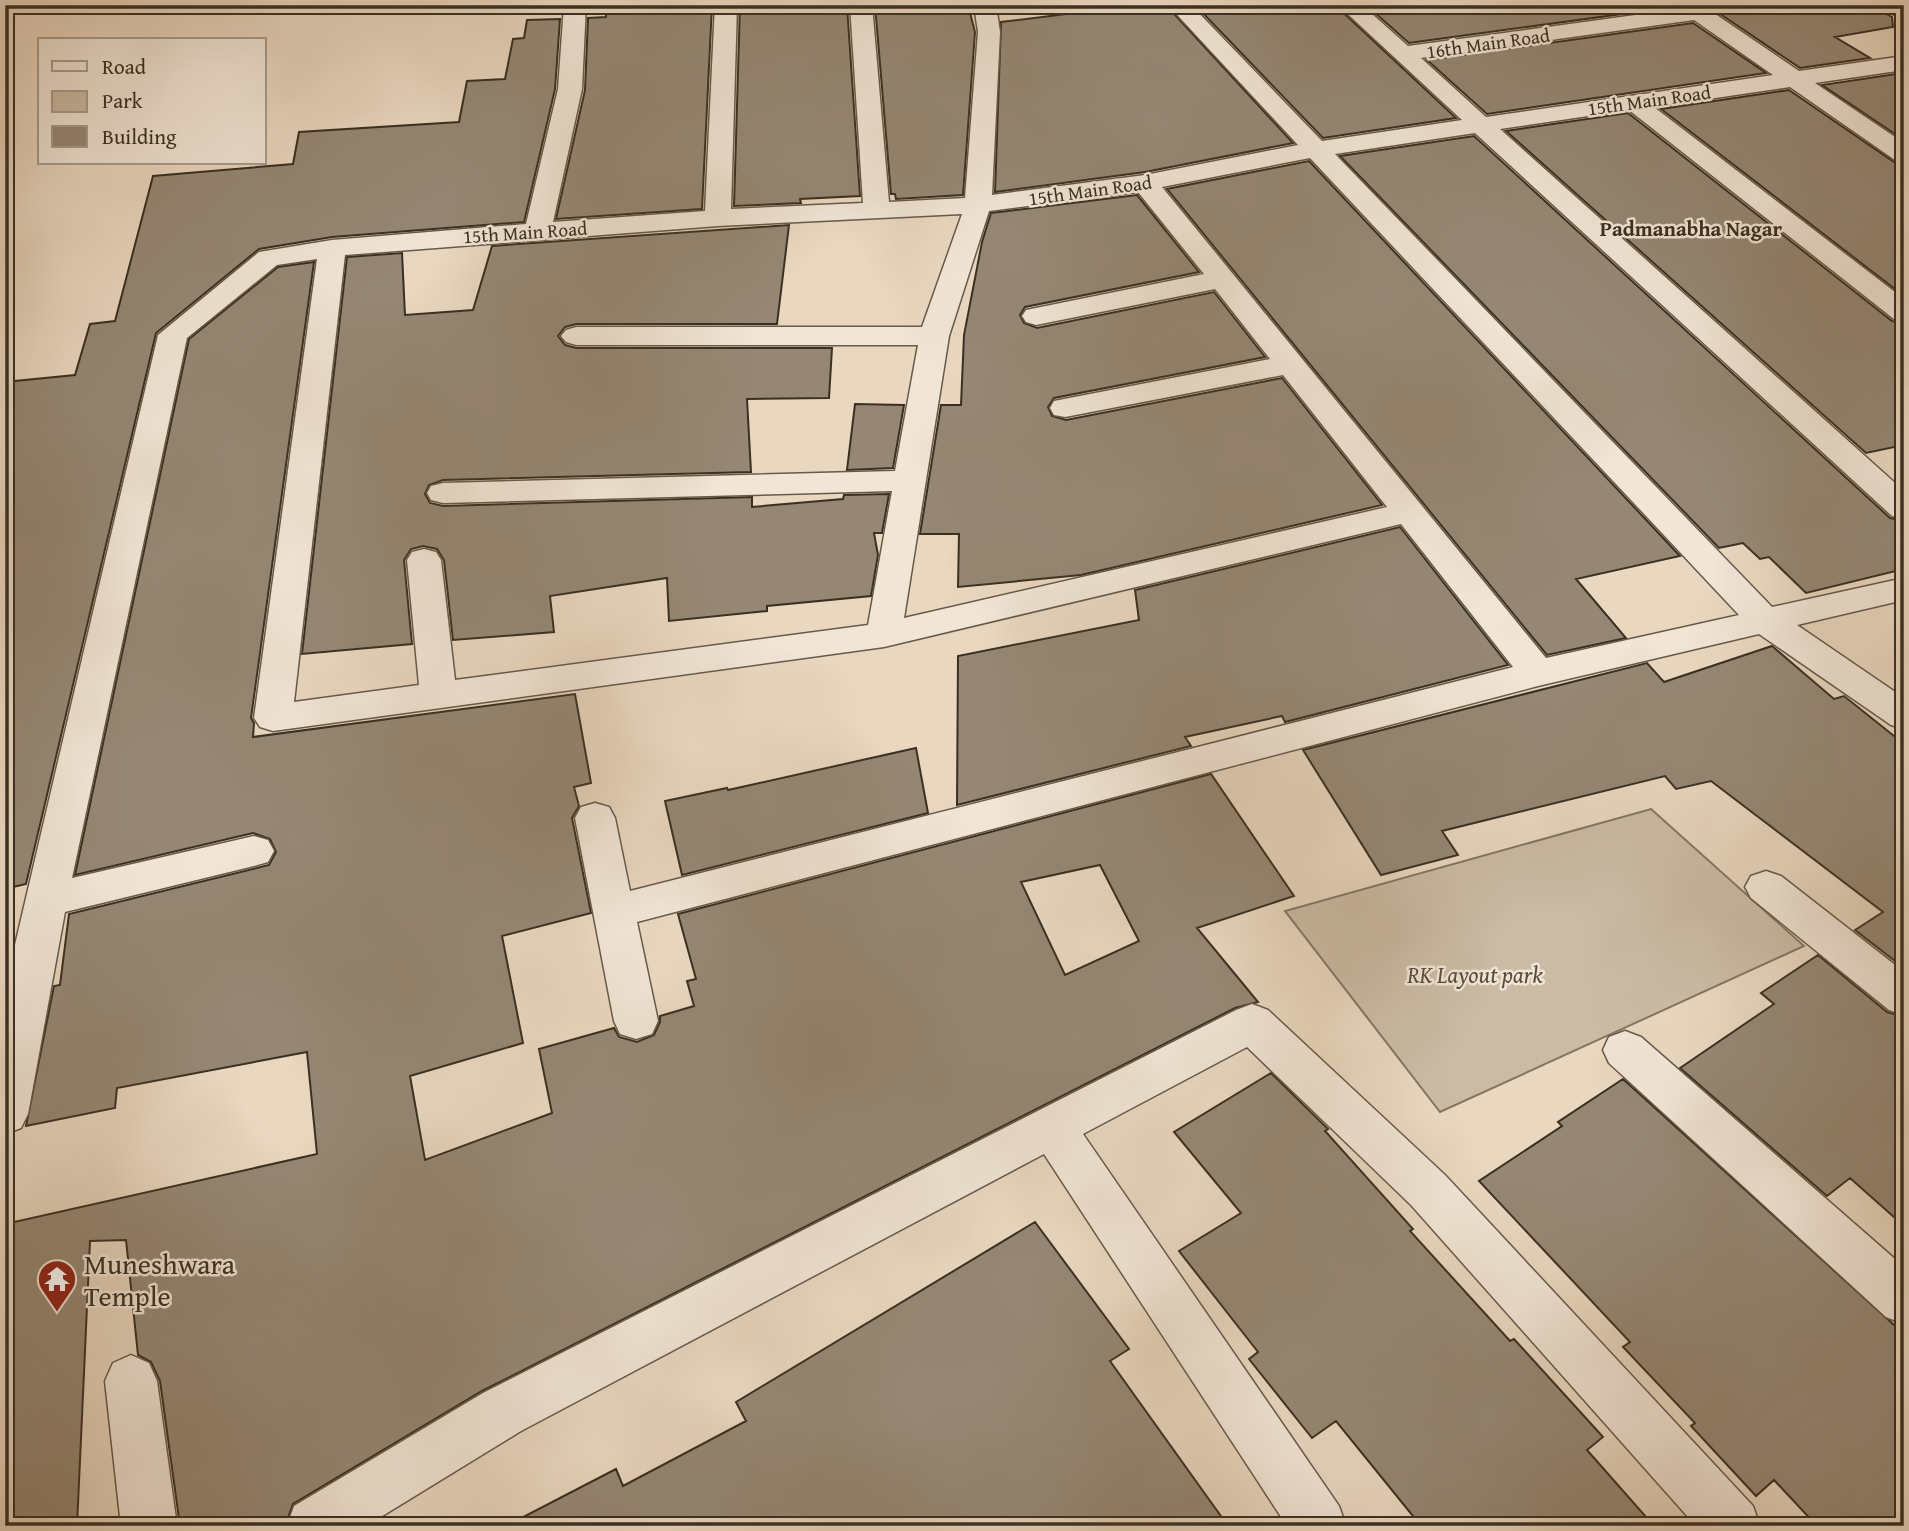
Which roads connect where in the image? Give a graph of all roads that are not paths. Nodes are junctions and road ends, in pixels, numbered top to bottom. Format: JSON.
{"nodes":[{"id":1,"x":575,"y":5,"type":"edge"},
{"id":2,"x":726,"y":5,"type":"edge"},
{"id":3,"x":861,"y":5,"type":"edge"},
{"id":4,"x":985,"y":5,"type":"edge"},
{"id":5,"x":1179,"y":5,"type":"edge"},
{"id":6,"x":1349,"y":5,"type":"edge"},
{"id":7,"x":1892,"y":5,"type":"edge"},
{"id":8,"x":1692,"y":9,"type":"edge"},
{"id":9,"x":1904,"y":12,"type":"edge"},
{"id":10,"x":1403,"y":54,"type":"junction"},
{"id":11,"x":1904,"y":63,"type":"edge"},
{"id":12,"x":1794,"y":80,"type":"junction"},
{"id":13,"x":1634,"y":103,"type":"junction"},
{"id":14,"x":1480,"y":125,"type":"junction"},
{"id":15,"x":1316,"y":149,"type":"junction"},
{"id":16,"x":1904,"y":155,"type":"edge"},
{"id":17,"x":1145,"y":183,"type":"junction"},
{"id":18,"x":978,"y":205,"type":"junction"},
{"id":19,"x":877,"y":210,"type":"junction"},
{"id":20,"x":718,"y":218,"type":"junction"},
{"id":21,"x":538,"y":231,"type":"junction"},
{"id":22,"x":332,"y":248,"type":"junction"},
{"id":23,"x":1222,"y":279,"type":"junction"},
{"id":24,"x":1904,"y":313,"type":"edge"},
{"id":25,"x":1036,"y":316,"type":"dead end"},
{"id":26,"x":576,"y":336,"type":"dead end"},
{"id":27,"x":934,"y":336,"type":"junction"},
{"id":28,"x":1291,"y":363,"type":"junction"},
{"id":29,"x":1065,"y":408,"type":"dead end"},
{"id":30,"x":909,"y":481,"type":"junction"},
{"id":31,"x":443,"y":493,"type":"dead end"},
{"id":32,"x":1904,"y":509,"type":"edge"},
{"id":33,"x":1409,"y":512,"type":"junction"},
{"id":34,"x":424,"y":559,"type":"dead end"},
{"id":35,"x":1904,"y":589,"type":"edge"},
{"id":36,"x":1765,"y":621,"type":"junction"},
{"id":37,"x":884,"y":635,"type":"junction"},
{"id":38,"x":1538,"y":673,"type":"junction"},
{"id":39,"x":438,"y":694,"type":"junction"},
{"id":40,"x":1904,"y":716,"type":"edge"},
{"id":41,"x":595,"y":818,"type":"dead end"},
{"id":42,"x":254,"y":851,"type":"dead end"},
{"id":43,"x":1766,"y":887,"type":"dead end"},
{"id":44,"x":47,"y":900,"type":"junction"},
{"id":45,"x":615,"y":911,"type":"junction"},
{"id":46,"x":1904,"y":997,"type":"edge"},
{"id":47,"x":636,"y":1021,"type":"dead end"},
{"id":48,"x":1625,"y":1050,"type":"dead end"},
{"id":49,"x":5,"y":1114,"type":"edge"},
{"id":50,"x":1052,"y":1127,"type":"junction"},
{"id":51,"x":1904,"y":1300,"type":"edge"},
{"id":52,"x":131,"y":1381,"type":"dead end"},
{"id":53,"x":149,"y":1526,"type":"edge"},
{"id":54,"x":314,"y":1526,"type":"edge"},
{"id":55,"x":1319,"y":1526,"type":"edge"},
{"id":56,"x":1733,"y":1526,"type":"edge"}],
"edges":[{"from":1,"to":21,"type":"street"},
{"from":2,"to":20,"type":"street"},
{"from":3,"to":19,"type":"street"},
{"from":4,"to":18,"type":"street"},
{"from":5,"to":15,"type":"street"},
{"from":6,"to":10,"type":"street"},
{"from":7,"to":9,"type":"street"},
{"from":8,"to":10,"type":"street","name":"16th Main Road"},
{"from":8,"to":12,"type":"street"},
{"from":10,"to":14,"type":"street"},
{"from":11,"to":12,"type":"street","name":"15th Main Road"},
{"from":12,"to":13,"type":"street","name":"15th Main Road"},
{"from":12,"to":16,"type":"street"},
{"from":13,"to":14,"type":"street","name":"15th Main Road"},
{"from":13,"to":24,"type":"street"},
{"from":14,"to":15,"type":"street","name":"15th Main Road"},
{"from":14,"to":32,"type":"street"},
{"from":15,"to":17,"type":"street","name":"15th Main Road"},
{"from":15,"to":36,"type":"street"},
{"from":17,"to":18,"type":"street","name":"15th Main Road"},
{"from":17,"to":23,"type":"street"},
{"from":18,"to":19,"type":"street","name":"15th Main Road"},
{"from":18,"to":27,"type":"street"},
{"from":19,"to":20,"type":"street","name":"15th Main Road"},
{"from":20,"to":21,"type":"street","name":"15th Main Road"},
{"from":21,"to":22,"type":"street","name":"15th Main Road"},
{"from":22,"to":39,"type":"street"},
{"from":22,"to":44,"type":"street","name":"15th Main Road"},
{"from":23,"to":25,"type":"street"},
{"from":23,"to":28,"type":"street"},
{"from":26,"to":27,"type":"street"},
{"from":27,"to":30,"type":"street"},
{"from":28,"to":29,"type":"street"},
{"from":28,"to":33,"type":"street"},
{"from":30,"to":31,"type":"street"},
{"from":30,"to":37,"type":"street"},
{"from":33,"to":37,"type":"street"},
{"from":33,"to":38,"type":"street"},
{"from":34,"to":39,"type":"street"},
{"from":35,"to":36,"type":"street"},
{"from":36,"to":38,"type":"street"},
{"from":36,"to":40,"type":"street"},
{"from":37,"to":39,"type":"street"},
{"from":38,"to":45,"type":"street"},
{"from":41,"to":45,"type":"street"},
{"from":42,"to":44,"type":"street"},
{"from":43,"to":46,"type":"street"},
{"from":44,"to":49,"type":"street"},
{"from":45,"to":47,"type":"street"},
{"from":48,"to":51,"type":"street"},
{"from":50,"to":54,"type":"street"},
{"from":50,"to":55,"type":"street"},
{"from":50,"to":56,"type":"street"},
{"from":52,"to":53,"type":"street"}]}
